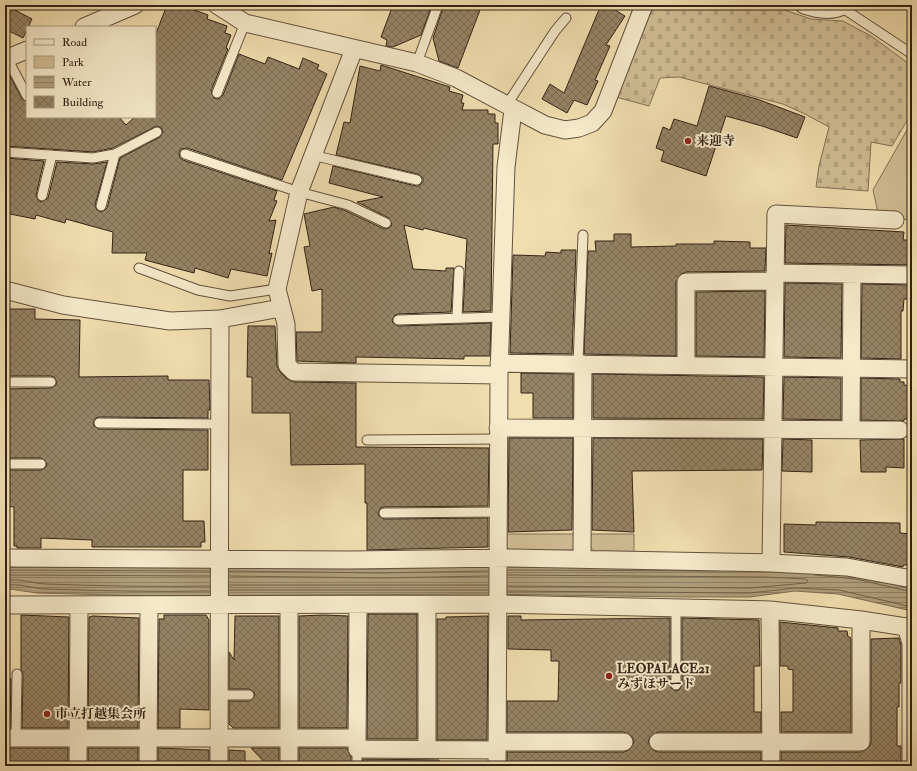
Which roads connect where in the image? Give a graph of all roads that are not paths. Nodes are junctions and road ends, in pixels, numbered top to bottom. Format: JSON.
{"nodes":[{"id":1,"x":135,"y":5,"type":"edge"},
{"id":2,"x":217,"y":5,"type":"edge"},
{"id":3,"x":438,"y":5,"type":"edge"},
{"id":4,"x":644,"y":5,"type":"edge"},
{"id":5,"x":804,"y":5,"type":"edge"},
{"id":6,"x":843,"y":6,"type":"edge"},
{"id":7,"x":566,"y":18,"type":"dead end"},
{"id":8,"x":245,"y":23,"type":"junction"},
{"id":9,"x":86,"y":26,"type":"edge"},
{"id":10,"x":354,"y":49,"type":"junction"},
{"id":11,"x":26,"y":50,"type":"edge"},
{"id":12,"x":912,"y":54,"type":"edge"},
{"id":13,"x":6,"y":59,"type":"edge"},
{"id":14,"x":417,"y":63,"type":"junction"},
{"id":15,"x":217,"y":93,"type":"dead end"},
{"id":16,"x":26,"y":94,"type":"edge"},
{"id":17,"x":510,"y":108,"type":"junction"},
{"id":18,"x":157,"y":132,"type":"dead end"},
{"id":19,"x":5,"y":152,"type":"edge"},
{"id":20,"x":115,"y":154,"type":"junction"},
{"id":21,"x":185,"y":154,"type":"dead end"},
{"id":22,"x":52,"y":155,"type":"junction"},
{"id":23,"x":312,"y":156,"type":"junction"},
{"id":24,"x":418,"y":180,"type":"dead end"},
{"id":25,"x":299,"y":192,"type":"junction"},
{"id":26,"x":42,"y":196,"type":"dead end"},
{"id":27,"x":101,"y":206,"type":"dead end"},
{"id":28,"x":895,"y":220,"type":"dead end"},
{"id":29,"x":386,"y":223,"type":"dead end"},
{"id":30,"x":583,"y":235,"type":"dead end"},
{"id":31,"x":139,"y":268,"type":"dead end"},
{"id":32,"x":458,"y":270,"type":"dead end"},
{"id":33,"x":852,"y":274,"type":"junction"},
{"id":34,"x":912,"y":275,"type":"edge"},
{"id":35,"x":775,"y":277,"type":"junction"},
{"id":36,"x":277,"y":289,"type":"junction"},
{"id":37,"x":5,"y":290,"type":"edge"},
{"id":38,"x":281,"y":308,"type":"junction"},
{"id":39,"x":501,"y":317,"type":"junction"},
{"id":40,"x":220,"y":318,"type":"junction"},
{"id":41,"x":457,"y":318,"type":"junction"},
{"id":42,"x":398,"y":320,"type":"dead end"},
{"id":43,"x":580,"y":364,"type":"junction"},
{"id":44,"x":686,"y":365,"type":"junction"},
{"id":45,"x":774,"y":367,"type":"junction"},
{"id":46,"x":852,"y":368,"type":"junction"},
{"id":47,"x":499,"y":369,"type":"junction"},
{"id":48,"x":912,"y":369,"type":"edge"},
{"id":49,"x":5,"y":382,"type":"edge"},
{"id":50,"x":51,"y":382,"type":"dead end"},
{"id":51,"x":99,"y":424,"type":"dead end"},
{"id":52,"x":220,"y":424,"type":"junction"},
{"id":53,"x":583,"y":428,"type":"junction"},
{"id":54,"x":773,"y":429,"type":"junction"},
{"id":55,"x":851,"y":429,"type":"junction"},
{"id":56,"x":900,"y":430,"type":"dead end"},
{"id":57,"x":498,"y":434,"type":"junction"},
{"id":58,"x":367,"y":440,"type":"dead end"},
{"id":59,"x":5,"y":464,"type":"edge"},
{"id":60,"x":41,"y":464,"type":"dead end"},
{"id":61,"x":498,"y":512,"type":"junction"},
{"id":62,"x":384,"y":513,"type":"dead end"},
{"id":63,"x":5,"y":558,"type":"edge"},
{"id":64,"x":497,"y":558,"type":"junction"},
{"id":65,"x":582,"y":559,"type":"junction"},
{"id":66,"x":219,"y":560,"type":"junction"},
{"id":67,"x":770,"y":562,"type":"junction"},
{"id":68,"x":912,"y":579,"type":"edge"},
{"id":69,"x":498,"y":604,"type":"junction"},
{"id":70,"x":79,"y":605,"type":"junction"},
{"id":71,"x":149,"y":605,"type":"junction"},
{"id":72,"x":220,"y":605,"type":"junction"},
{"id":73,"x":289,"y":605,"type":"junction"},
{"id":74,"x":358,"y":605,"type":"junction"},
{"id":75,"x":427,"y":605,"type":"junction"},
{"id":76,"x":5,"y":606,"type":"edge"},
{"id":77,"x":676,"y":609,"type":"junction"},
{"id":78,"x":770,"y":610,"type":"junction"},
{"id":79,"x":861,"y":620,"type":"junction"},
{"id":80,"x":912,"y":643,"type":"edge"},
{"id":81,"x":17,"y":674,"type":"dead end"},
{"id":82,"x":676,"y":685,"type":"dead end"},
{"id":83,"x":219,"y":695,"type":"junction"},
{"id":84,"x":249,"y":695,"type":"dead end"},
{"id":85,"x":11,"y":738,"type":"edge"},
{"id":86,"x":78,"y":738,"type":"junction"},
{"id":87,"x":148,"y":738,"type":"junction"},
{"id":88,"x":219,"y":738,"type":"junction"},
{"id":89,"x":289,"y":738,"type":"junction"},
{"id":90,"x":624,"y":742,"type":"dead end"},
{"id":91,"x":658,"y":742,"type":"dead end"},
{"id":92,"x":770,"y":742,"type":"junction"},
{"id":93,"x":357,"y":743,"type":"junction"},
{"id":94,"x":427,"y":749,"type":"junction"},
{"id":95,"x":497,"y":752,"type":"edge"},
{"id":96,"x":78,"y":766,"type":"edge"},
{"id":97,"x":148,"y":766,"type":"edge"},
{"id":98,"x":219,"y":766,"type":"edge"},
{"id":99,"x":289,"y":766,"type":"edge"},
{"id":100,"x":357,"y":766,"type":"edge"},
{"id":101,"x":770,"y":766,"type":"edge"},
{"id":102,"x":910,"y":766,"type":"edge"}],
"edges":[{"from":1,"to":9,"type":"street"},
{"from":2,"to":8,"type":"street"},
{"from":3,"to":14,"type":"lane"},
{"from":4,"to":17,"type":"street"},
{"from":5,"to":6,"type":"street"},
{"from":6,"to":12,"type":"lane"},
{"from":7,"to":17,"type":"lane"},
{"from":8,"to":10,"type":"street"},
{"from":8,"to":15,"type":"lane"},
{"from":10,"to":14,"type":"street"},
{"from":10,"to":23,"type":"street"},
{"from":11,"to":13,"type":"street"},
{"from":13,"to":16,"type":"lane"},
{"from":14,"to":17,"type":"street"},
{"from":17,"to":39,"type":"street"},
{"from":18,"to":20,"type":"lane"},
{"from":19,"to":22,"type":"lane"},
{"from":20,"to":22,"type":"lane"},
{"from":20,"to":27,"type":"lane"},
{"from":21,"to":25,"type":"lane"},
{"from":22,"to":26,"type":"lane"},
{"from":23,"to":24,"type":"lane"},
{"from":23,"to":25,"type":"street"},
{"from":25,"to":29,"type":"lane"},
{"from":25,"to":36,"type":"street"},
{"from":28,"to":35,"type":"street"},
{"from":30,"to":43,"type":"lane"},
{"from":31,"to":36,"type":"lane"},
{"from":32,"to":41,"type":"lane"},
{"from":33,"to":34,"type":"street"},
{"from":33,"to":35,"type":"street"},
{"from":33,"to":46,"type":"street"},
{"from":35,"to":44,"type":"street"},
{"from":35,"to":45,"type":"street"},
{"from":36,"to":38,"type":"street"},
{"from":37,"to":40,"type":"street"},
{"from":38,"to":40,"type":"street"},
{"from":38,"to":47,"type":"street"},
{"from":39,"to":41,"type":"lane"},
{"from":39,"to":47,"type":"street"},
{"from":40,"to":52,"type":"street"},
{"from":41,"to":42,"type":"lane"},
{"from":43,"to":44,"type":"street"},
{"from":43,"to":47,"type":"street"},
{"from":43,"to":53,"type":"street"},
{"from":44,"to":45,"type":"street"},
{"from":45,"to":46,"type":"street"},
{"from":45,"to":54,"type":"street"},
{"from":46,"to":48,"type":"street"},
{"from":46,"to":55,"type":"street"},
{"from":47,"to":57,"type":"street"},
{"from":49,"to":50,"type":"lane"},
{"from":51,"to":52,"type":"lane"},
{"from":52,"to":66,"type":"street"},
{"from":53,"to":54,"type":"street"},
{"from":53,"to":57,"type":"street"},
{"from":53,"to":65,"type":"street"},
{"from":54,"to":55,"type":"street"},
{"from":54,"to":67,"type":"street"},
{"from":55,"to":56,"type":"street"},
{"from":57,"to":58,"type":"lane"},
{"from":57,"to":61,"type":"street"},
{"from":59,"to":60,"type":"lane"},
{"from":61,"to":62,"type":"lane"},
{"from":61,"to":64,"type":"street"},
{"from":63,"to":66,"type":"street"},
{"from":64,"to":65,"type":"street"},
{"from":64,"to":66,"type":"street"},
{"from":64,"to":69,"type":"street"},
{"from":65,"to":67,"type":"street"},
{"from":66,"to":72,"type":"street"},
{"from":67,"to":68,"type":"street"},
{"from":69,"to":75,"type":"street"},
{"from":69,"to":77,"type":"street"},
{"from":69,"to":95,"type":"street"},
{"from":70,"to":71,"type":"street"},
{"from":70,"to":76,"type":"street"},
{"from":70,"to":86,"type":"street"},
{"from":71,"to":72,"type":"street"},
{"from":71,"to":87,"type":"street"},
{"from":72,"to":73,"type":"street"},
{"from":72,"to":83,"type":"street"},
{"from":73,"to":74,"type":"street"},
{"from":73,"to":89,"type":"street"},
{"from":74,"to":75,"type":"street"},
{"from":74,"to":93,"type":"street"},
{"from":75,"to":94,"type":"street"},
{"from":77,"to":78,"type":"street"},
{"from":77,"to":82,"type":"lane"},
{"from":78,"to":79,"type":"street"},
{"from":78,"to":92,"type":"street"},
{"from":79,"to":80,"type":"street"},
{"from":79,"to":92,"type":"street"},
{"from":80,"to":102,"type":"street"},
{"from":81,"to":85,"type":"lane"},
{"from":83,"to":84,"type":"lane"},
{"from":83,"to":88,"type":"street"},
{"from":85,"to":86,"type":"street"},
{"from":86,"to":87,"type":"street"},
{"from":86,"to":96,"type":"street"},
{"from":87,"to":88,"type":"street"},
{"from":87,"to":97,"type":"street"},
{"from":88,"to":89,"type":"street"},
{"from":88,"to":98,"type":"street"},
{"from":89,"to":93,"type":"street"},
{"from":89,"to":99,"type":"street"},
{"from":90,"to":95,"type":"street"},
{"from":91,"to":92,"type":"street"},
{"from":92,"to":101,"type":"street"},
{"from":93,"to":94,"type":"street"},
{"from":93,"to":100,"type":"lane"},
{"from":94,"to":95,"type":"street"}]}
